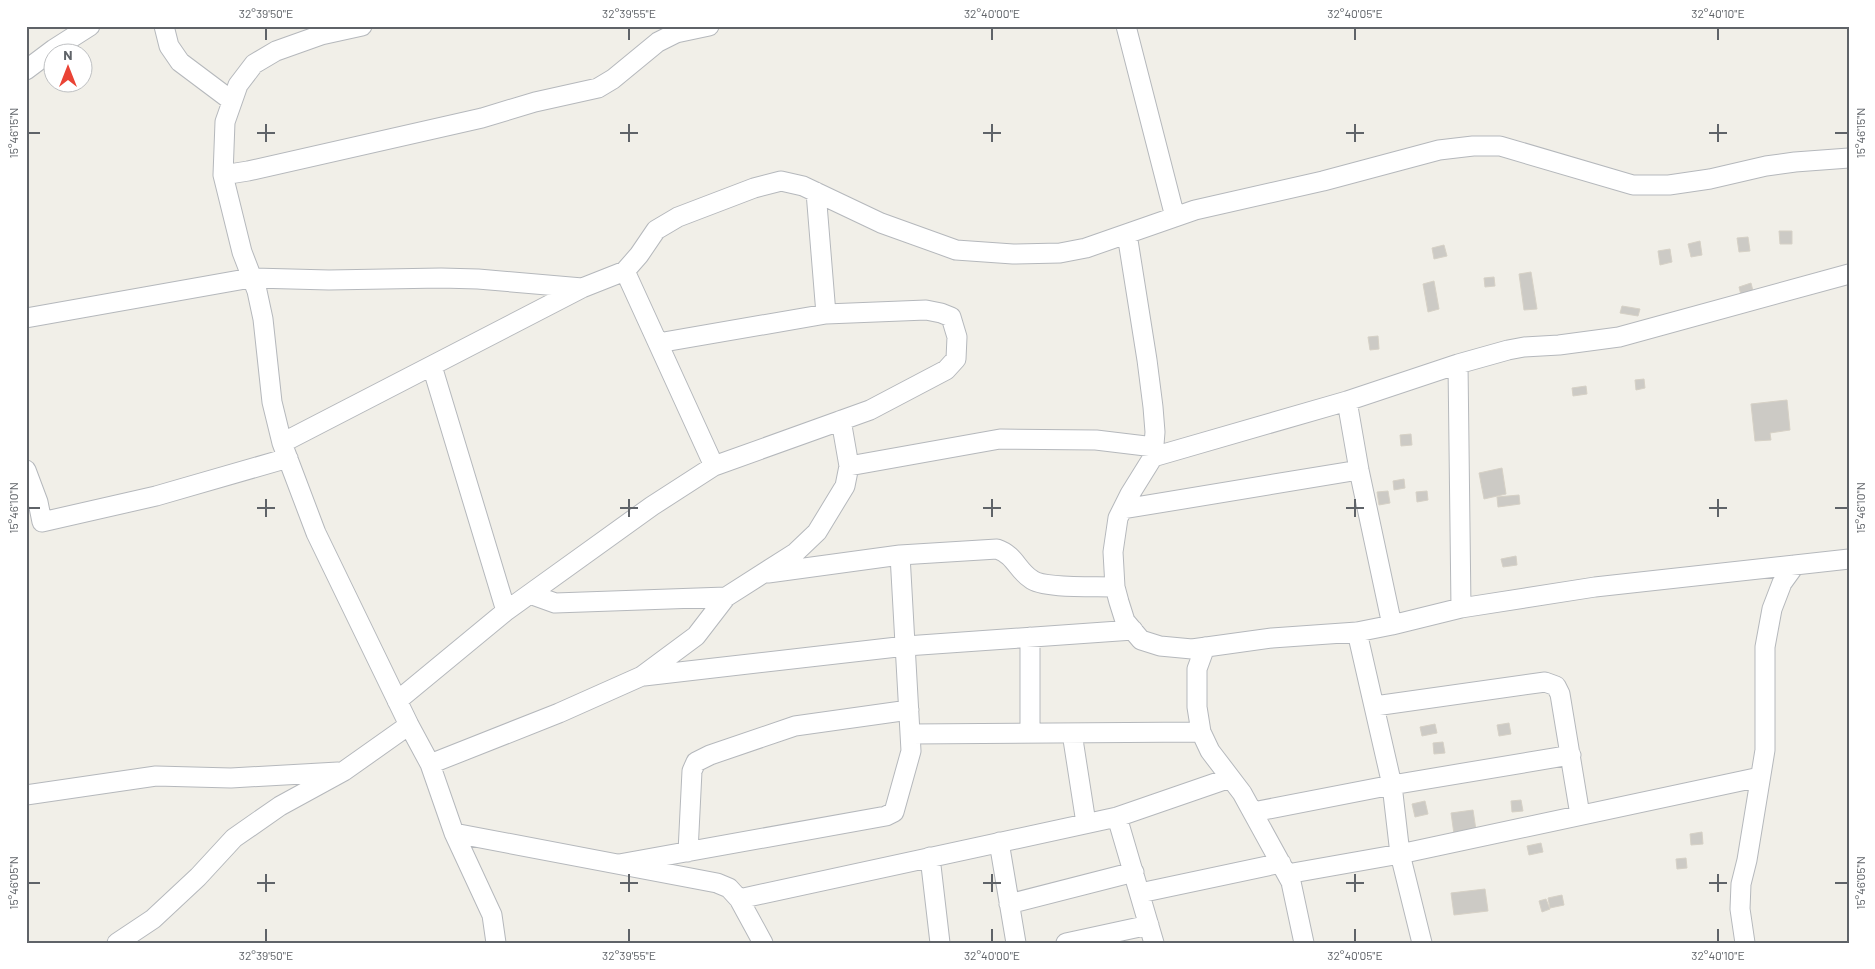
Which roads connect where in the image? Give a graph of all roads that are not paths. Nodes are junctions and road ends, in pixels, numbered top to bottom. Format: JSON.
{"nodes":[{"id":1,"x":90,"y":26,"type":"edge"},
{"id":2,"x":164,"y":26,"type":"edge"},
{"id":3,"x":362,"y":26,"type":"edge"},
{"id":4,"x":709,"y":26,"type":"edge"},
{"id":5,"x":1126,"y":26,"type":"edge"},
{"id":6,"x":26,"y":70,"type":"edge"},
{"id":7,"x":232,"y":101,"type":"junction"},
{"id":8,"x":1849,"y":158,"type":"edge"},
{"id":9,"x":223,"y":175,"type":"junction"},
{"id":10,"x":816,"y":192,"type":"junction"},
{"id":11,"x":1175,"y":217,"type":"junction"},
{"id":12,"x":1127,"y":234,"type":"junction"},
{"id":13,"x":625,"y":271,"type":"junction"},
{"id":14,"x":1849,"y":274,"type":"edge"},
{"id":15,"x":251,"y":278,"type":"junction"},
{"id":16,"x":582,"y":288,"type":"junction"},
{"id":17,"x":826,"y":314,"type":"junction"},
{"id":18,"x":26,"y":318,"type":"edge"},
{"id":19,"x":658,"y":343,"type":"junction"},
{"id":20,"x":1458,"y":364,"type":"junction"},
{"id":21,"x":432,"y":366,"type":"junction"},
{"id":22,"x":1346,"y":401,"type":"junction"},
{"id":23,"x":840,"y":420,"type":"junction"},
{"id":24,"x":284,"y":451,"type":"junction"},
{"id":25,"x":1153,"y":452,"type":"junction"},
{"id":26,"x":714,"y":466,"type":"junction"},
{"id":27,"x":849,"y":466,"type":"junction"},
{"id":28,"x":26,"y":470,"type":"edge"},
{"id":29,"x":1358,"y":470,"type":"junction"},
{"id":30,"x":1122,"y":509,"type":"junction"},
{"id":31,"x":34,"y":524,"type":"edge"},
{"id":32,"x":900,"y":555,"type":"junction"},
{"id":33,"x":1849,"y":559,"type":"edge"},
{"id":34,"x":1795,"y":565,"type":"junction"},
{"id":35,"x":764,"y":573,"type":"junction"},
{"id":36,"x":1115,"y":587,"type":"junction"},
{"id":37,"x":530,"y":594,"type":"junction"},
{"id":38,"x":726,"y":597,"type":"junction"},
{"id":39,"x":1461,"y":608,"type":"junction"},
{"id":40,"x":506,"y":611,"type":"junction"},
{"id":41,"x":1392,"y":626,"type":"junction"},
{"id":42,"x":1133,"y":630,"type":"junction"},
{"id":43,"x":1357,"y":632,"type":"junction"},
{"id":44,"x":1030,"y":637,"type":"junction"},
{"id":45,"x":906,"y":646,"type":"junction"},
{"id":46,"x":1205,"y":647,"type":"junction"},
{"id":47,"x":642,"y":676,"type":"junction"},
{"id":48,"x":397,"y":701,"type":"junction"},
{"id":49,"x":1375,"y":706,"type":"junction"},
{"id":50,"x":909,"y":710,"type":"junction"},
{"id":51,"x":409,"y":725,"type":"junction"},
{"id":52,"x":1201,"y":732,"type":"junction"},
{"id":53,"x":1030,"y":733,"type":"junction"},
{"id":54,"x":1072,"y":733,"type":"junction"},
{"id":55,"x":911,"y":734,"type":"junction"},
{"id":56,"x":1571,"y":755,"type":"junction"},
{"id":57,"x":430,"y":764,"type":"junction"},
{"id":58,"x":344,"y":771,"type":"junction"},
{"id":59,"x":1760,"y":777,"type":"junction"},
{"id":60,"x":1230,"y":778,"type":"junction"},
{"id":61,"x":1392,"y":785,"type":"junction"},
{"id":62,"x":26,"y":795,"type":"edge"},
{"id":63,"x":1254,"y":812,"type":"junction"},
{"id":64,"x":1580,"y":815,"type":"junction"},
{"id":65,"x":1117,"y":816,"type":"junction"},
{"id":66,"x":1086,"y":823,"type":"junction"},
{"id":67,"x":454,"y":833,"type":"junction"},
{"id":68,"x":999,"y":842,"type":"junction"},
{"id":69,"x":688,"y":852,"type":"junction"},
{"id":70,"x":1400,"y":854,"type":"junction"},
{"id":71,"x":930,"y":857,"type":"junction"},
{"id":72,"x":619,"y":864,"type":"junction"},
{"id":73,"x":1284,"y":868,"type":"junction"},
{"id":74,"x":1134,"y":872,"type":"junction"},
{"id":75,"x":1140,"y":893,"type":"junction"},
{"id":76,"x":739,"y":899,"type":"junction"},
{"id":77,"x":1009,"y":904,"type":"junction"},
{"id":78,"x":1152,"y":934,"type":"edge"},
{"id":79,"x":117,"y":943,"type":"edge"},
{"id":80,"x":496,"y":943,"type":"edge"},
{"id":81,"x":763,"y":943,"type":"edge"},
{"id":82,"x":940,"y":943,"type":"edge"},
{"id":83,"x":1016,"y":943,"type":"edge"},
{"id":84,"x":1066,"y":943,"type":"edge"},
{"id":85,"x":1304,"y":943,"type":"edge"},
{"id":86,"x":1422,"y":943,"type":"edge"},
{"id":87,"x":1745,"y":943,"type":"edge"}],
"edges":[{"from":1,"to":6,"type":"street"},
{"from":2,"to":7,"type":"street"},
{"from":3,"to":7,"type":"street"},
{"from":4,"to":9,"type":"street"},
{"from":5,"to":11,"type":"street"},
{"from":7,"to":9,"type":"street"},
{"from":8,"to":11,"type":"street"},
{"from":9,"to":15,"type":"street"},
{"from":10,"to":12,"type":"street"},
{"from":10,"to":13,"type":"street"},
{"from":10,"to":17,"type":"street"},
{"from":11,"to":12,"type":"street"},
{"from":12,"to":25,"type":"street"},
{"from":13,"to":16,"type":"street"},
{"from":13,"to":19,"type":"street"},
{"from":14,"to":20,"type":"street"},
{"from":15,"to":16,"type":"street"},
{"from":15,"to":18,"type":"street"},
{"from":15,"to":24,"type":"street"},
{"from":16,"to":21,"type":"street"},
{"from":17,"to":19,"type":"street"},
{"from":17,"to":23,"type":"street"},
{"from":19,"to":26,"type":"street"},
{"from":20,"to":22,"type":"street"},
{"from":20,"to":39,"type":"street"},
{"from":21,"to":24,"type":"street"},
{"from":21,"to":40,"type":"street"},
{"from":22,"to":25,"type":"street"},
{"from":22,"to":29,"type":"street"},
{"from":23,"to":26,"type":"street"},
{"from":23,"to":27,"type":"street"},
{"from":24,"to":31,"type":"street"},
{"from":24,"to":48,"type":"street"},
{"from":25,"to":27,"type":"street"},
{"from":25,"to":30,"type":"street"},
{"from":26,"to":37,"type":"street"},
{"from":27,"to":35,"type":"street"},
{"from":28,"to":31,"type":"street"},
{"from":29,"to":30,"type":"street"},
{"from":29,"to":41,"type":"street"},
{"from":30,"to":36,"type":"street"},
{"from":32,"to":35,"type":"street"},
{"from":32,"to":36,"type":"street"},
{"from":32,"to":45,"type":"street"},
{"from":33,"to":34,"type":"street"},
{"from":34,"to":39,"type":"street"},
{"from":34,"to":59,"type":"street"},
{"from":35,"to":38,"type":"street"},
{"from":36,"to":42,"type":"street"},
{"from":37,"to":38,"type":"street"},
{"from":37,"to":40,"type":"street"},
{"from":38,"to":47,"type":"street"},
{"from":39,"to":41,"type":"street"},
{"from":40,"to":48,"type":"street"},
{"from":41,"to":43,"type":"street"},
{"from":42,"to":44,"type":"street"},
{"from":42,"to":46,"type":"street"},
{"from":43,"to":46,"type":"street"},
{"from":43,"to":49,"type":"street"},
{"from":44,"to":45,"type":"street"},
{"from":44,"to":53,"type":"street"},
{"from":45,"to":47,"type":"street"},
{"from":45,"to":50,"type":"street"},
{"from":46,"to":52,"type":"street"},
{"from":47,"to":57,"type":"street"},
{"from":48,"to":51,"type":"street"},
{"from":49,"to":56,"type":"street"},
{"from":49,"to":61,"type":"street"},
{"from":50,"to":55,"type":"street"},
{"from":50,"to":69,"type":"street"},
{"from":51,"to":57,"type":"street"},
{"from":51,"to":58,"type":"street"},
{"from":52,"to":54,"type":"street"},
{"from":52,"to":60,"type":"street"},
{"from":53,"to":54,"type":"street"},
{"from":53,"to":55,"type":"street"},
{"from":54,"to":66,"type":"street"},
{"from":55,"to":69,"type":"street"},
{"from":56,"to":61,"type":"street"},
{"from":56,"to":64,"type":"street"},
{"from":57,"to":67,"type":"street"},
{"from":58,"to":62,"type":"street"},
{"from":58,"to":79,"type":"street"},
{"from":59,"to":64,"type":"street"},
{"from":59,"to":87,"type":"street"},
{"from":60,"to":63,"type":"street"},
{"from":60,"to":65,"type":"street"},
{"from":61,"to":63,"type":"street"},
{"from":61,"to":70,"type":"street"},
{"from":63,"to":73,"type":"street"},
{"from":64,"to":70,"type":"street"},
{"from":65,"to":66,"type":"street"},
{"from":65,"to":74,"type":"street"},
{"from":66,"to":68,"type":"street"},
{"from":67,"to":72,"type":"street"},
{"from":67,"to":80,"type":"street"},
{"from":68,"to":71,"type":"street"},
{"from":68,"to":77,"type":"street"},
{"from":69,"to":72,"type":"street"},
{"from":70,"to":73,"type":"street"},
{"from":70,"to":86,"type":"street"},
{"from":71,"to":76,"type":"street"},
{"from":71,"to":82,"type":"street"},
{"from":72,"to":76,"type":"street"},
{"from":73,"to":75,"type":"street"},
{"from":73,"to":85,"type":"street"},
{"from":74,"to":75,"type":"street"},
{"from":74,"to":77,"type":"street"},
{"from":75,"to":78,"type":"street"},
{"from":76,"to":81,"type":"street"},
{"from":77,"to":83,"type":"street"},
{"from":78,"to":84,"type":"street"}]}
